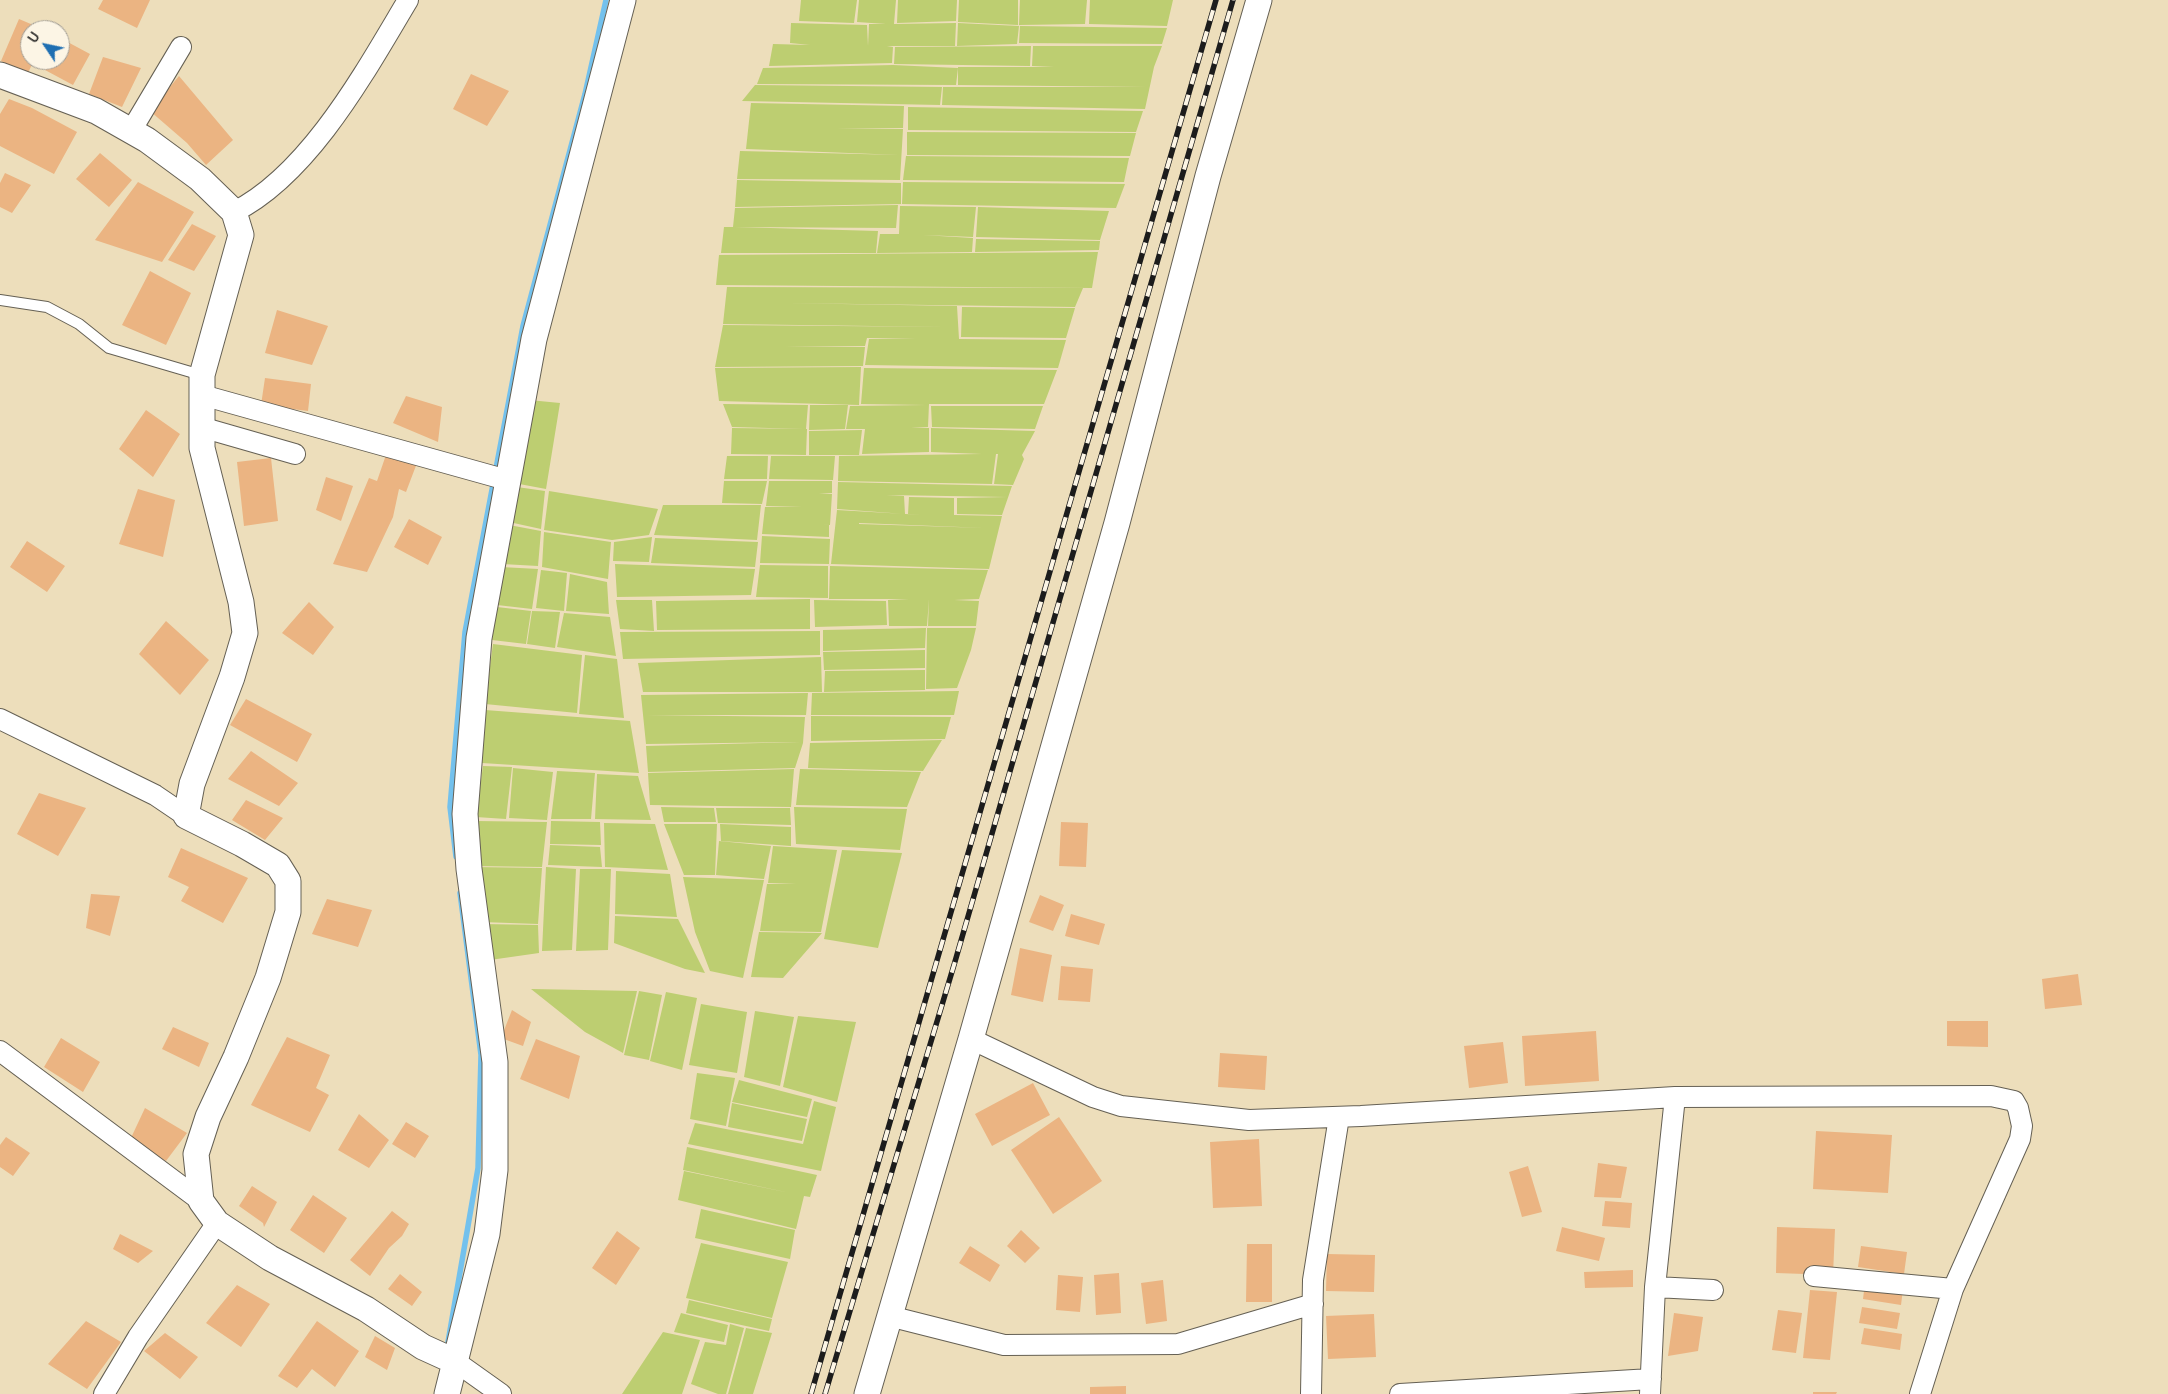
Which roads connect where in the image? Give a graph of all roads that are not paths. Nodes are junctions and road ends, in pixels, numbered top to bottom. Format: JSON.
{"nodes":[{"id":1,"x":408,"y":0,"type":"edge"},
{"id":2,"x":623,"y":0,"type":"edge"},
{"id":3,"x":1260,"y":0,"type":"edge"},
{"id":4,"x":181,"y":47,"type":"dead end"},
{"id":5,"x":0,"y":75,"type":"edge"},
{"id":6,"x":131,"y":131,"type":"junction"},
{"id":7,"x":234,"y":212,"type":"junction"},
{"id":8,"x":0,"y":300,"type":"edge"},
{"id":9,"x":202,"y":385,"type":"junction"},
{"id":10,"x":201,"y":427,"type":"junction"},
{"id":11,"x":295,"y":454,"type":"dead end"},
{"id":12,"x":499,"y":478,"type":"junction"},
{"id":13,"x":0,"y":719,"type":"edge"},
{"id":14,"x":186,"y":816,"type":"junction"},
{"id":15,"x":971,"y":1039,"type":"junction"},
{"id":16,"x":0,"y":1051,"type":"edge"},
{"id":17,"x":1675,"y":1097,"type":"junction"},
{"id":18,"x":1339,"y":1117,"type":"junction"},
{"id":19,"x":201,"y":1201,"type":"junction"},
{"id":20,"x":217,"y":1223,"type":"junction"},
{"id":21,"x":1814,"y":1276,"type":"dead end"},
{"id":22,"x":1655,"y":1287,"type":"junction"},
{"id":23,"x":1953,"y":1289,"type":"junction"},
{"id":24,"x":1713,"y":1290,"type":"dead end"},
{"id":25,"x":1313,"y":1304,"type":"junction"},
{"id":26,"x":889,"y":1316,"type":"junction"},
{"id":27,"x":453,"y":1361,"type":"junction"},
{"id":28,"x":1650,"y":1387,"type":"edge"},
{"id":29,"x":104,"y":1394,"type":"edge"},
{"id":30,"x":447,"y":1394,"type":"edge"},
{"id":31,"x":501,"y":1394,"type":"edge"},
{"id":32,"x":867,"y":1394,"type":"edge"},
{"id":33,"x":1311,"y":1394,"type":"edge"},
{"id":34,"x":1400,"y":1394,"type":"edge"},
{"id":35,"x":1920,"y":1394,"type":"edge"}],
"edges":[{"from":1,"to":7,"type":"street"},
{"from":2,"to":12,"type":"street"},
{"from":3,"to":15,"type":"street"},
{"from":4,"to":6,"type":"street"},
{"from":5,"to":6,"type":"street"},
{"from":6,"to":7,"type":"street"},
{"from":7,"to":9,"type":"street"},
{"from":8,"to":9,"type":"lane"},
{"from":9,"to":10,"type":"street"},
{"from":9,"to":12,"type":"street"},
{"from":10,"to":11,"type":"street"},
{"from":10,"to":14,"type":"street"},
{"from":12,"to":27,"type":"street"},
{"from":13,"to":14,"type":"street"},
{"from":14,"to":19,"type":"street"},
{"from":15,"to":18,"type":"street"},
{"from":15,"to":26,"type":"street"},
{"from":16,"to":19,"type":"street"},
{"from":17,"to":18,"type":"street"},
{"from":17,"to":22,"type":"street"},
{"from":17,"to":23,"type":"street"},
{"from":18,"to":25,"type":"street"},
{"from":19,"to":20,"type":"street"},
{"from":20,"to":27,"type":"street"},
{"from":20,"to":29,"type":"street"},
{"from":21,"to":23,"type":"street"},
{"from":22,"to":24,"type":"street"},
{"from":22,"to":28,"type":"street"},
{"from":23,"to":35,"type":"street"},
{"from":25,"to":26,"type":"street"},
{"from":25,"to":33,"type":"street"},
{"from":26,"to":32,"type":"street"},
{"from":27,"to":30,"type":"street"},
{"from":27,"to":31,"type":"street"},
{"from":28,"to":34,"type":"street"}]}
